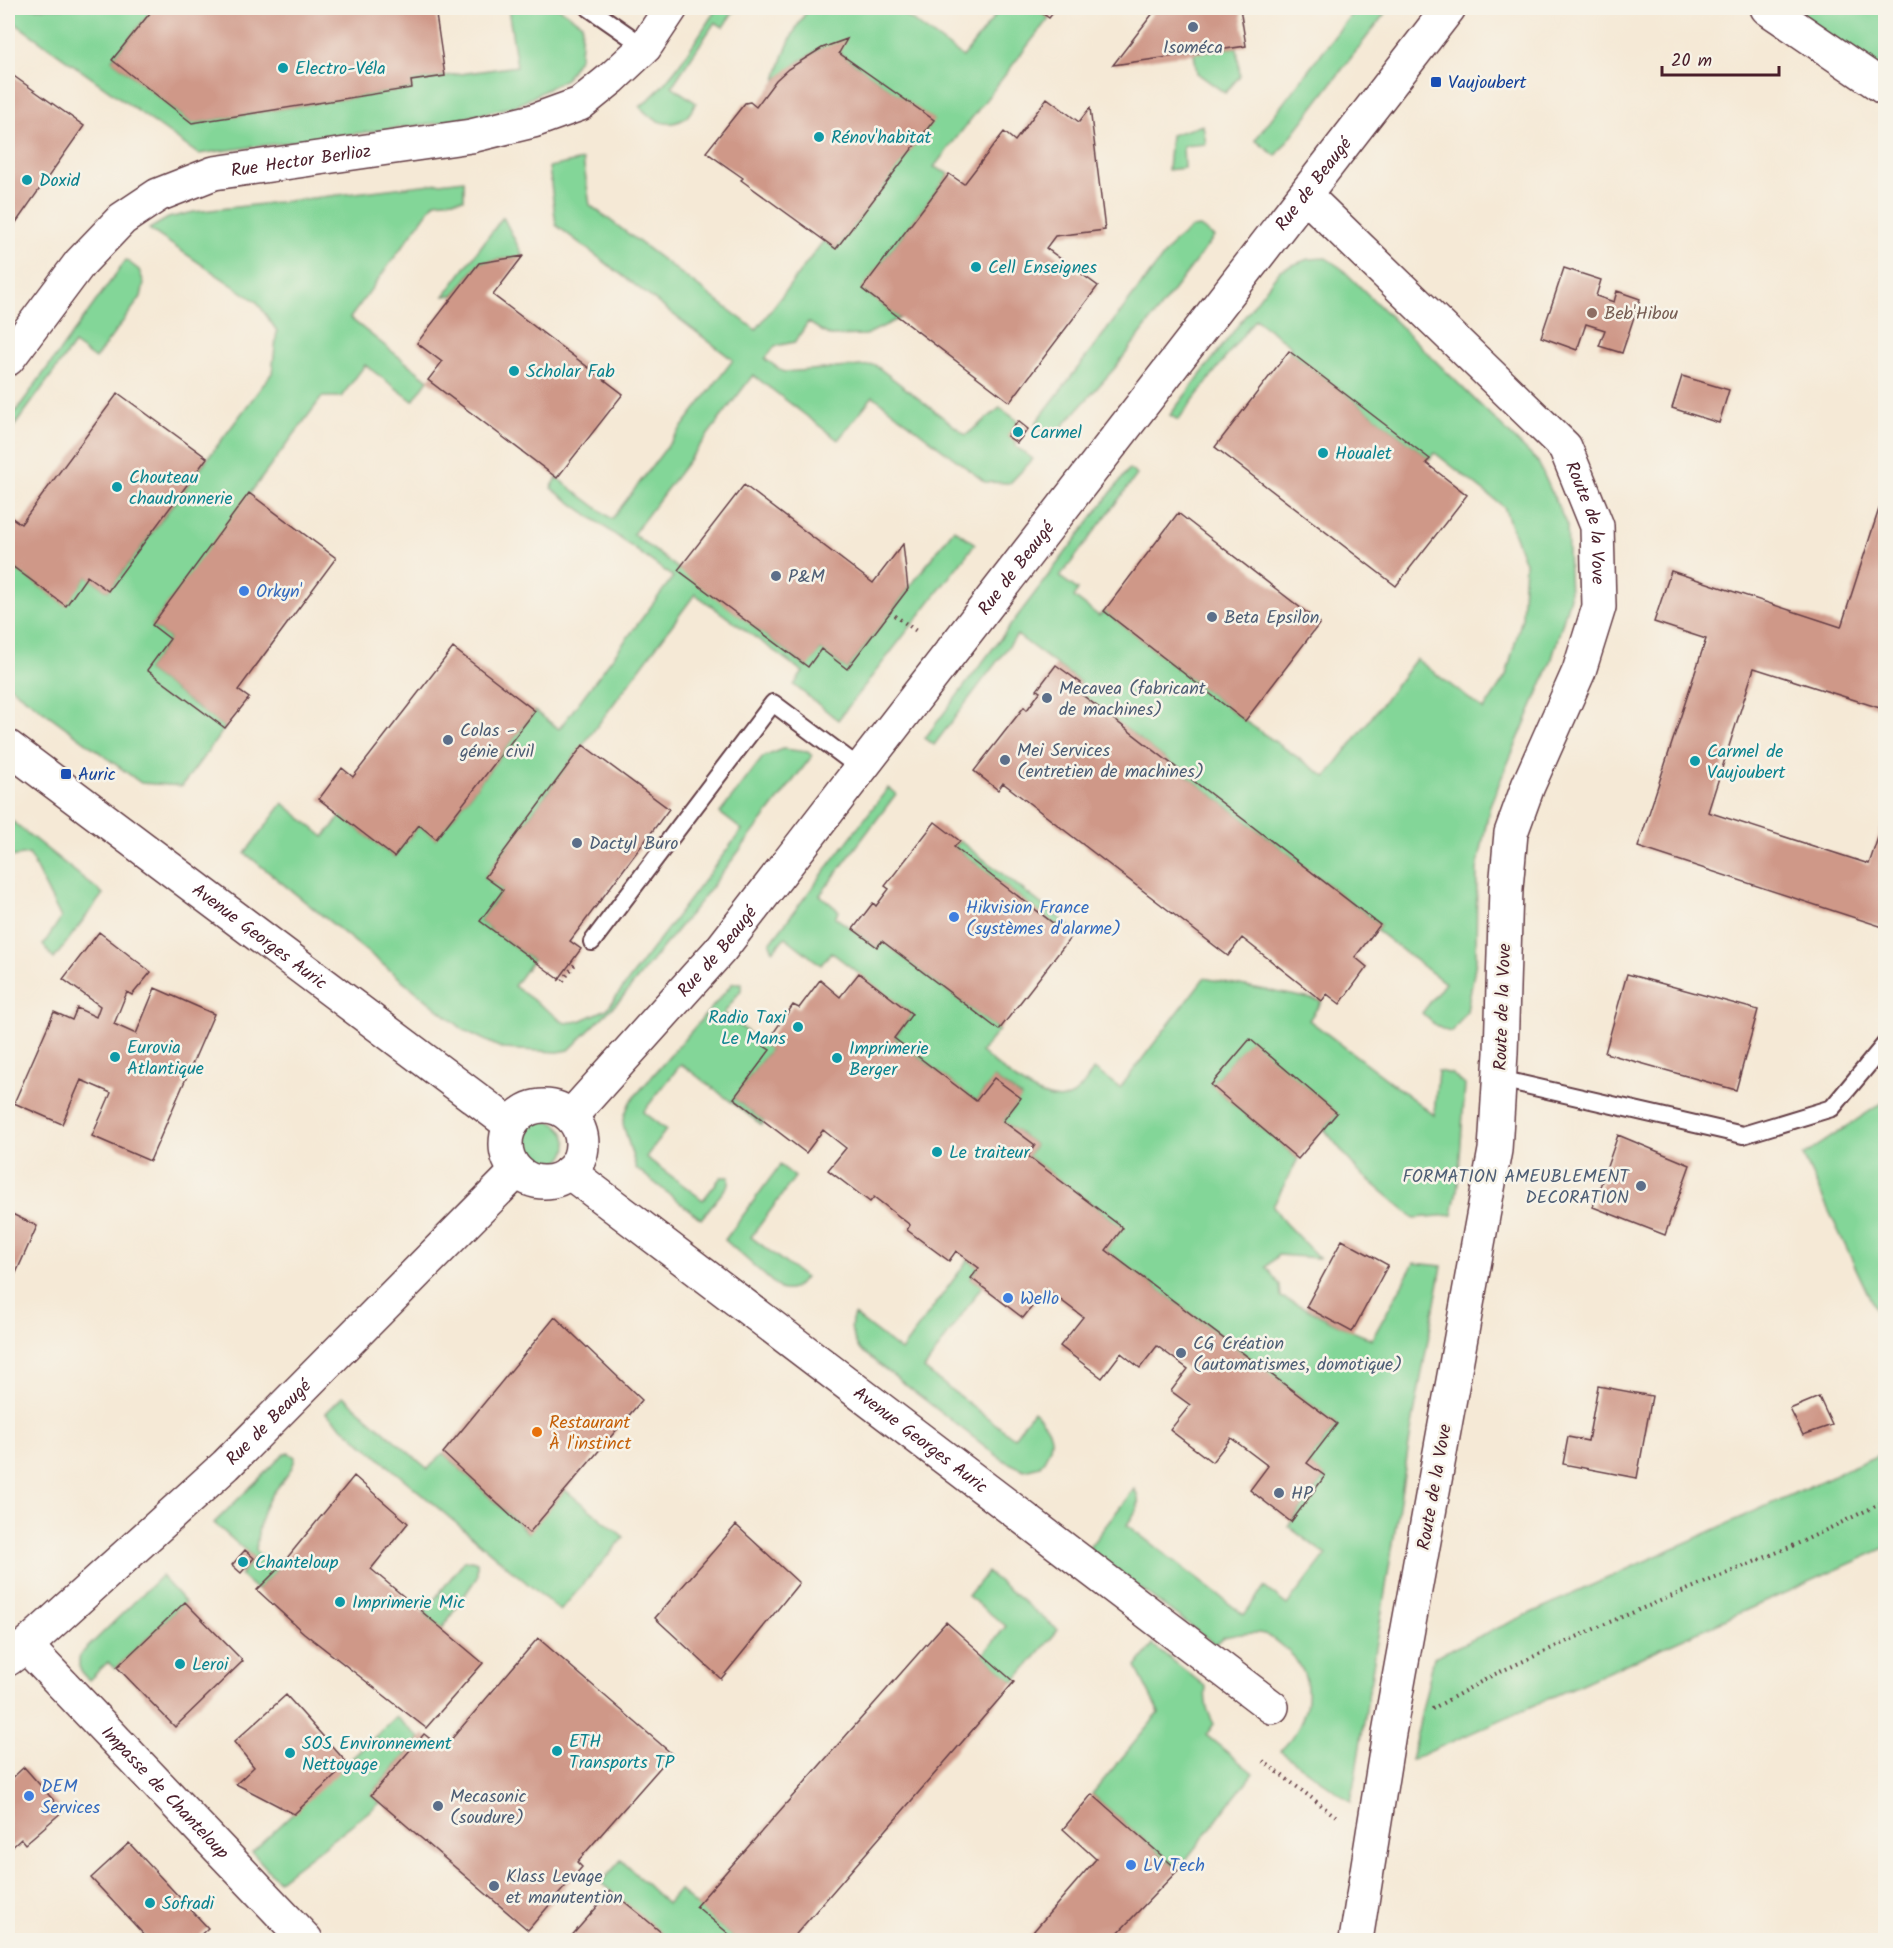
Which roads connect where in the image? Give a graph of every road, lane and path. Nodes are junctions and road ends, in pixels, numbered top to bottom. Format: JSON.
{"nodes":[{"id":1,"x":589,"y":8,"type":"edge"},
{"id":2,"x":671,"y":8,"type":"edge"},
{"id":3,"x":1449,"y":8,"type":"edge"},
{"id":4,"x":1767,"y":8,"type":"edge"},
{"id":5,"x":645,"y":47,"type":"junction"},
{"id":6,"x":1886,"y":89,"type":"edge"},
{"id":7,"x":1305,"y":195,"type":"junction"},
{"id":8,"x":8,"y":358,"type":"edge"},
{"id":9,"x":8,"y":747,"type":"edge"},
{"id":10,"x":861,"y":770,"type":"junction"},
{"id":11,"x":592,"y":942,"type":"dead end"},
{"id":12,"x":1886,"y":1043,"type":"edge"},
{"id":13,"x":1500,"y":1079,"type":"junction"},
{"id":14,"x":571,"y":1116,"type":"junction"},
{"id":15,"x":511,"y":1125,"type":"junction"},
{"id":16,"x":517,"y":1171,"type":"junction"},
{"id":17,"x":569,"y":1172,"type":"junction"},
{"id":18,"x":1886,"y":1502,"type":"edge"},
{"id":19,"x":8,"y":1540,"type":"edge"},
{"id":20,"x":8,"y":1546,"type":"edge"},
{"id":21,"x":17,"y":1653,"type":"edge"},
{"id":22,"x":1272,"y":1707,"type":"dead end"},
{"id":23,"x":1389,"y":1733,"type":"junction"},
{"id":24,"x":1263,"y":1761,"type":"dead end"},
{"id":25,"x":1372,"y":1844,"type":"junction"},
{"id":26,"x":306,"y":1941,"type":"edge"},
{"id":27,"x":1356,"y":1941,"type":"edge"}],
"edges":[{"from":1,"to":5,"type":"lane"},
{"from":2,"to":5,"type":"street","name":"Rue Hector Berlioz"},
{"from":3,"to":7,"type":"street","name":"Rue de Beaugé"},
{"from":4,"to":6,"type":"street"},
{"from":5,"to":8,"type":"street","name":"Rue Hector Berlioz"},
{"from":7,"to":10,"type":"street","name":"Rue de Beaugé"},
{"from":7,"to":13,"type":"street","name":"Route de la Vove"},
{"from":9,"to":15,"type":"street","name":"Avenue Georges Auric"},
{"from":10,"to":11,"type":"lane"},
{"from":10,"to":14,"type":"street","name":"Rue de Beaugé"},
{"from":12,"to":13,"type":"lane"},
{"from":13,"to":23,"type":"street","name":"Route de la Vove"},
{"from":14,"to":15,"type":"street"},
{"from":14,"to":17,"type":"street"},
{"from":15,"to":16,"type":"street"},
{"from":16,"to":17,"type":"street"},
{"from":16,"to":21,"type":"street","name":"Rue de Beaugé"},
{"from":17,"to":22,"type":"street","name":"Avenue Georges Auric"},
{"from":18,"to":23,"type":"path"},
{"from":19,"to":20,"type":"path"},
{"from":21,"to":26,"type":"street","name":"Impasse de Chanteloup"},
{"from":23,"to":25,"type":"street","name":"Route de la Vove"},
{"from":24,"to":25,"type":"path"},
{"from":25,"to":27,"type":"street","name":"Route de la Vove"}]}
